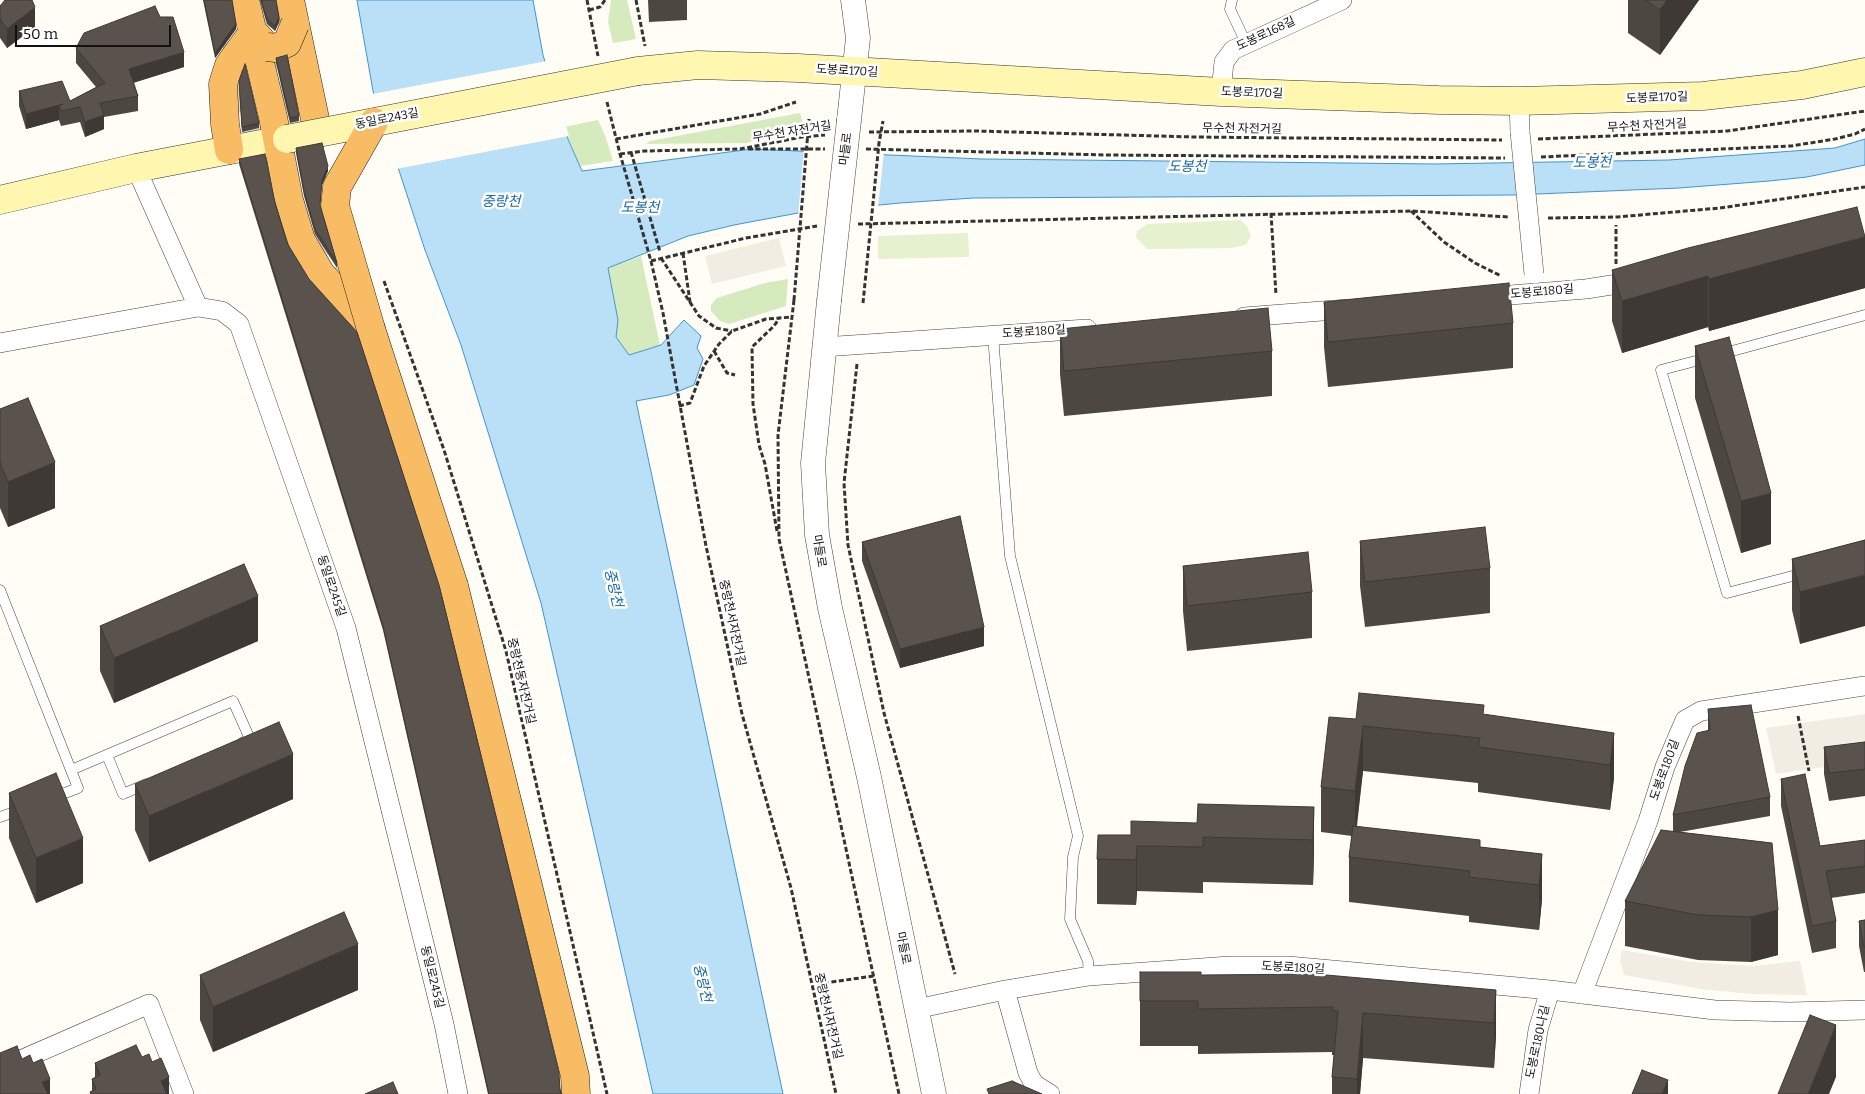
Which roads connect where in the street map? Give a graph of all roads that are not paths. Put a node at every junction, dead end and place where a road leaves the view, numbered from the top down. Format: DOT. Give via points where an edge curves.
graph roads {
  1 [pos="245,0"];
  2 [pos="853,0"];
  3 [pos="1232,0"];
  4 [pos="1342,0"];
  5 [pos="292,12"];
  6 [pos="260,39"];
  7 [pos="1246,43"];
  8 [pos="641,59"];
  9 [pos="855,71"];
  10 [pos="1865,72"];
  11 [pos="1221,92"];
  12 [pos="1519,101"];
  13 [pos="374,122"];
  14 [pos="318,133"];
  15 [pos="282,140"];
  16 [pos="229,150"];
  17 [pos="136,168"];
  18 [pos="0,200"];
  19 [pos="1655,277"];
  20 [pos="1535,284"];
  21 [pos="1466,299"];
  22 [pos="198,307"];
  23 [pos="1366,307"];
  24 [pos="1865,315"];
  25 [pos="1228,318"];
  26 [pos="366,324"];
  27 [pos="1101,328"];
  28 [pos="993,335"];
  29 [pos="0,343"];
  30 [pos="823,347"];
  31 [pos="1819,570"];
  32 [pos="0,590"];
  33 [pos="1865,686"];
  34 [pos="232,747"];
  35 [pos="106,755"];
  36 [pos="71,770"];
  37 [pos="159,779"];
  38 [pos="44,801"];
  39 [pos="26,808"];
  40 [pos="0,818"];
  41 [pos="1090,976"];
  42 [pos="1004,990"];
  43 [pos="1550,990"];
  44 [pos="1582,994"];
  45 [pos="916,1009"];
  46 [pos="1865,1010"];
  47 [pos="0,1069"];
  48 [pos="184,1094"];
  49 [pos="458,1094"];
  50 [pos="576,1094"];
  51 [pos="934,1094"];
  52 [pos="1050,1094"];
  53 [pos="1529,1094"];
  1 -- 6 [label="highway"];
  2 -- 9 [label="street, 마들로" via="858,38"];
  3 -- 7 [label="lane" via="1230,9"];
  4 -- 7 [label="street, 도봉로168길"];
  5 -- 6 [label="highway, bridge" via="287,42 276,48"];
  5 -- 14 [label="highway"];
  6 -- 15 [label="highway"];
  6 -- 16 [label="highway" via="230,65 223,84"];
  7 -- 11 [label="street, 도봉로168길" via="1226,57"];
  8 -- 9 [label="main road, 도봉로170길" via="698,65"];
  8 -- 13 [label="main road, 동일로243길, bridge"];
  9 -- 11 [label="main road, 도봉로170길"];
  9 -- 30 [label="street, 마들로, bridge" via="857,126"];
  10 -- 12 [label="main road, 도봉로170길" via="1802,85 1712,95"];
  11 -- 12 [label="main road, 도봉로170길"];
  12 -- 20 [label="street, bridge"];
  13 -- 14 [label="main road, 동일로243길, bridge"];
  13 -- 26 [label="highway, bridge" via="337,187 335,206"];
  14 -- 15 [label="main road, 동일로243길, bridge"];
  15 -- 16 [label="main road, 동일로243길"];
  15 -- 26 [label="highway" via="289,200 301,240 321,274"];
  16 -- 17 [label="main road, 동일로243길"];
  17 -- 18 [label="main road, 동일로243길"];
  17 -- 22 [label="street"];
  19 -- 20 [label="street, 도봉로180길" via="1602,287"];
  20 -- 21 [label="street, 도봉로180길"];
  22 -- 29 [label="street, 동일로245길"];
  22 -- 49 [label="street, 동일로245길" via="222,311 239,324 346,628 444,1024"];
  23 -- 25 [label="street"];
  24 -- 31 [label="lane" via="1661,370 1727,593"];
  26 -- 50 [label="highway, bridge" via="454,586 575,1076"];
  27 -- 28 [label="street, 도봉로180길"];
  28 -- 30 [label="street, 도봉로180길"];
  28 -- 41 [label="lane" via="1010,556 1078,836 1073,857 1069,913 1088,961"];
  30 -- 45 [label="street, 마들로" via="814,463 816,535"];
  32 -- 36 [label="lane"];
  33 -- 44 [label="street, 도봉로180길" via="1701,711 1685,720"];
  34 -- 35 [label="lane" via="250,739 232,701"];
  35 -- 36 [label="lane"];
  35 -- 37 [label="lane" via="123,794"];
  36 -- 38 [label="lane" via="78,788"];
  39 -- 40 [label="lane"];
  41 -- 42 [label="street, 도봉로180길"];
  41 -- 43 [label="street, 도봉로180길" via="1230,966 1288,966"];
  42 -- 45 [label="street, 도봉로180길"];
  42 -- 52 [label="street" via="1030,1077 1034,1084"];
  43 -- 44 [label="street, 도봉로180길"];
  43 -- 53 [label="street, 도봉로180나길" via="1538,1030"];
  44 -- 46 [label="street, 도봉로180길" via="1715,1010"];
  45 -- 51 [label="street, 마들로"];
  47 -- 48 [label="street" via="148,1004"];
}
